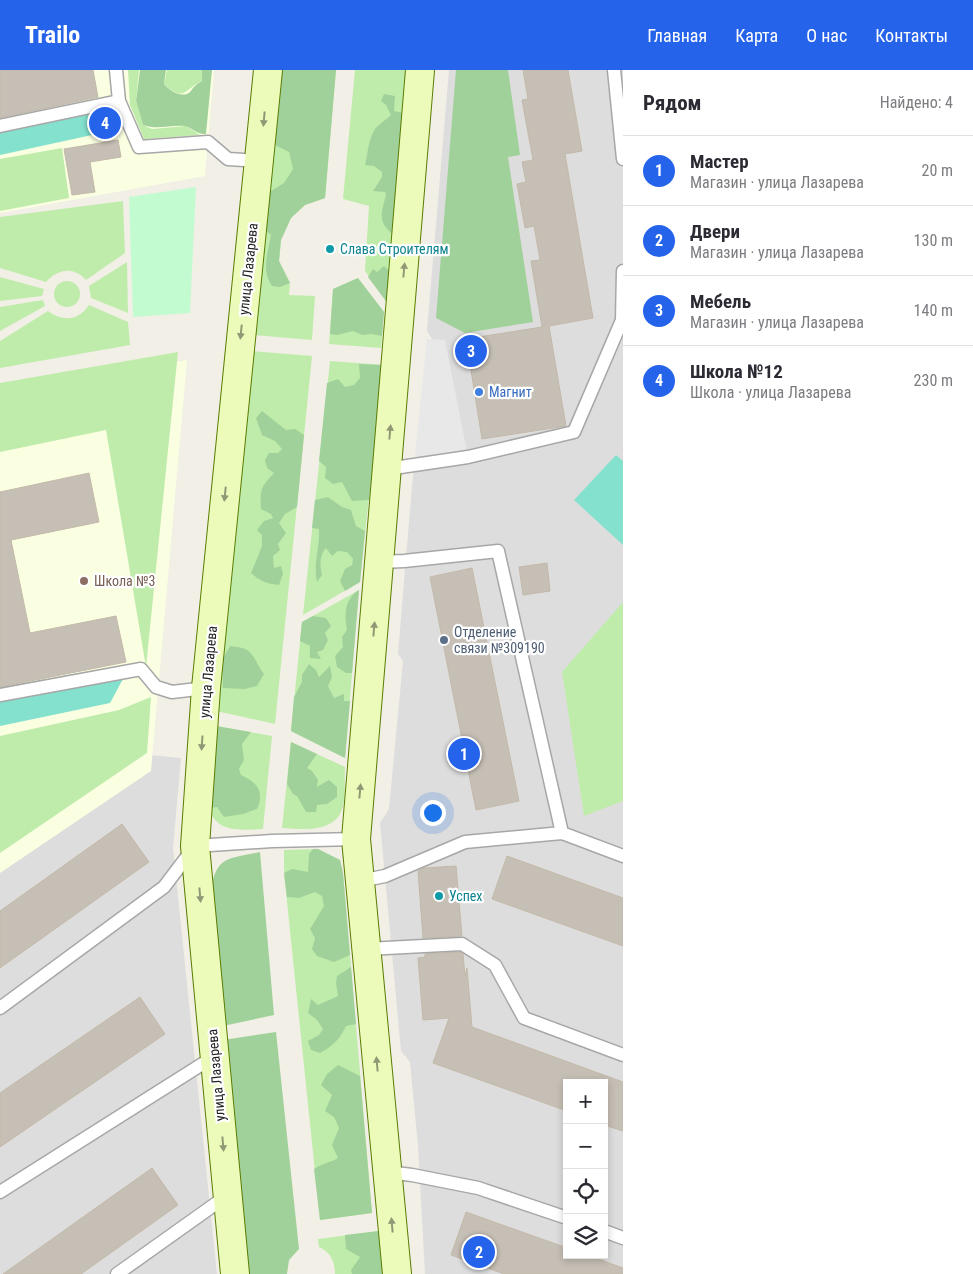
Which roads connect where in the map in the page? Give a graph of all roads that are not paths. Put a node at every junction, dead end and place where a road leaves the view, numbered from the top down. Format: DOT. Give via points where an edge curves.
graph roads {
  1 [pos="116,70"];
  2 [pos="268,70"];
  3 [pos="420,70"];
  4 [pos="614,70"];
  5 [pos="120,101"];
  6 [pos="0,126"];
  7 [pos="623,159"];
  8 [pos="260,161"];
  9 [pos="623,271"];
  10 [pos="387,469"];
  11 [pos="380,562"];
  12 [pos="206,688"];
  13 [pos="0,695"];
  14 [pos="562,833"];
  15 [pos="356,839"];
  16 [pos="195,846"];
  17 [pos="623,856"];
  18 [pos="360,881"];
  19 [pos="367,950"];
  20 [pos="0,1008"];
  21 [pos="623,1055"];
  22 [pos="215,1056"];
  23 [pos="387,1172"];
  24 [pos="0,1192"];
  25 [pos="228,1196"];
  26 [pos="563,1217"];
  27 [pos="608,1232"];
  28 [pos="623,1238"];
  29 [pos="117,1274"];
  30 [pos="235,1274"];
  31 [pos="396,1274"];
  1 -- 5 [label="lane"];
  2 -- 8 [label="main road, улица Лазарева, one-way"];
  10 -- 3 [label="main road, one-way"];
  4 -- 7 [label="lane"];
  5 -- 6 [label="lane"];
  5 -- 8 [label="lane" via="139,147 208,142 228,159"];
  8 -- 12 [label="main road, улица Лазарева, one-way"];
  9 -- 10 [label="lane" via="622,320 574,432 468,457"];
  10 -- 11 [label="main road"];
  11 -- 14 [label="lane" via="498,551"];
  15 -- 11 [label="main road, one-way"];
  12 -- 13 [label="lane" via="164,690 156,687 141,669"];
  12 -- 16 [label="main road, улица Лазарева, one-way"];
  14 -- 17 [label="lane"];
  14 -- 18 [label="lane" via="465,842 385,876"];
  15 -- 16 [label="lane"];
  15 -- 18 [label="main road"];
  16 -- 20 [label="lane" via="164,887"];
  16 -- 22 [label="main road, улица Лазарева, one-way"];
  18 -- 19 [label="main road"];
  19 -- 21 [label="lane" via="462,944 495,965 524,1018"];
  23 -- 19 [label="main road, one-way"];
  22 -- 24 [label="lane"];
  22 -- 25 [label="main road, улица Лазарева, one-way"];
  23 -- 26 [label="lane" via="478,1188"];
  31 -- 23 [label="main road, one-way"];
  25 -- 29 [label="lane"];
  25 -- 30 [label="main road, улица Лазарева"];
  27 -- 28 [label="lane"];
}
